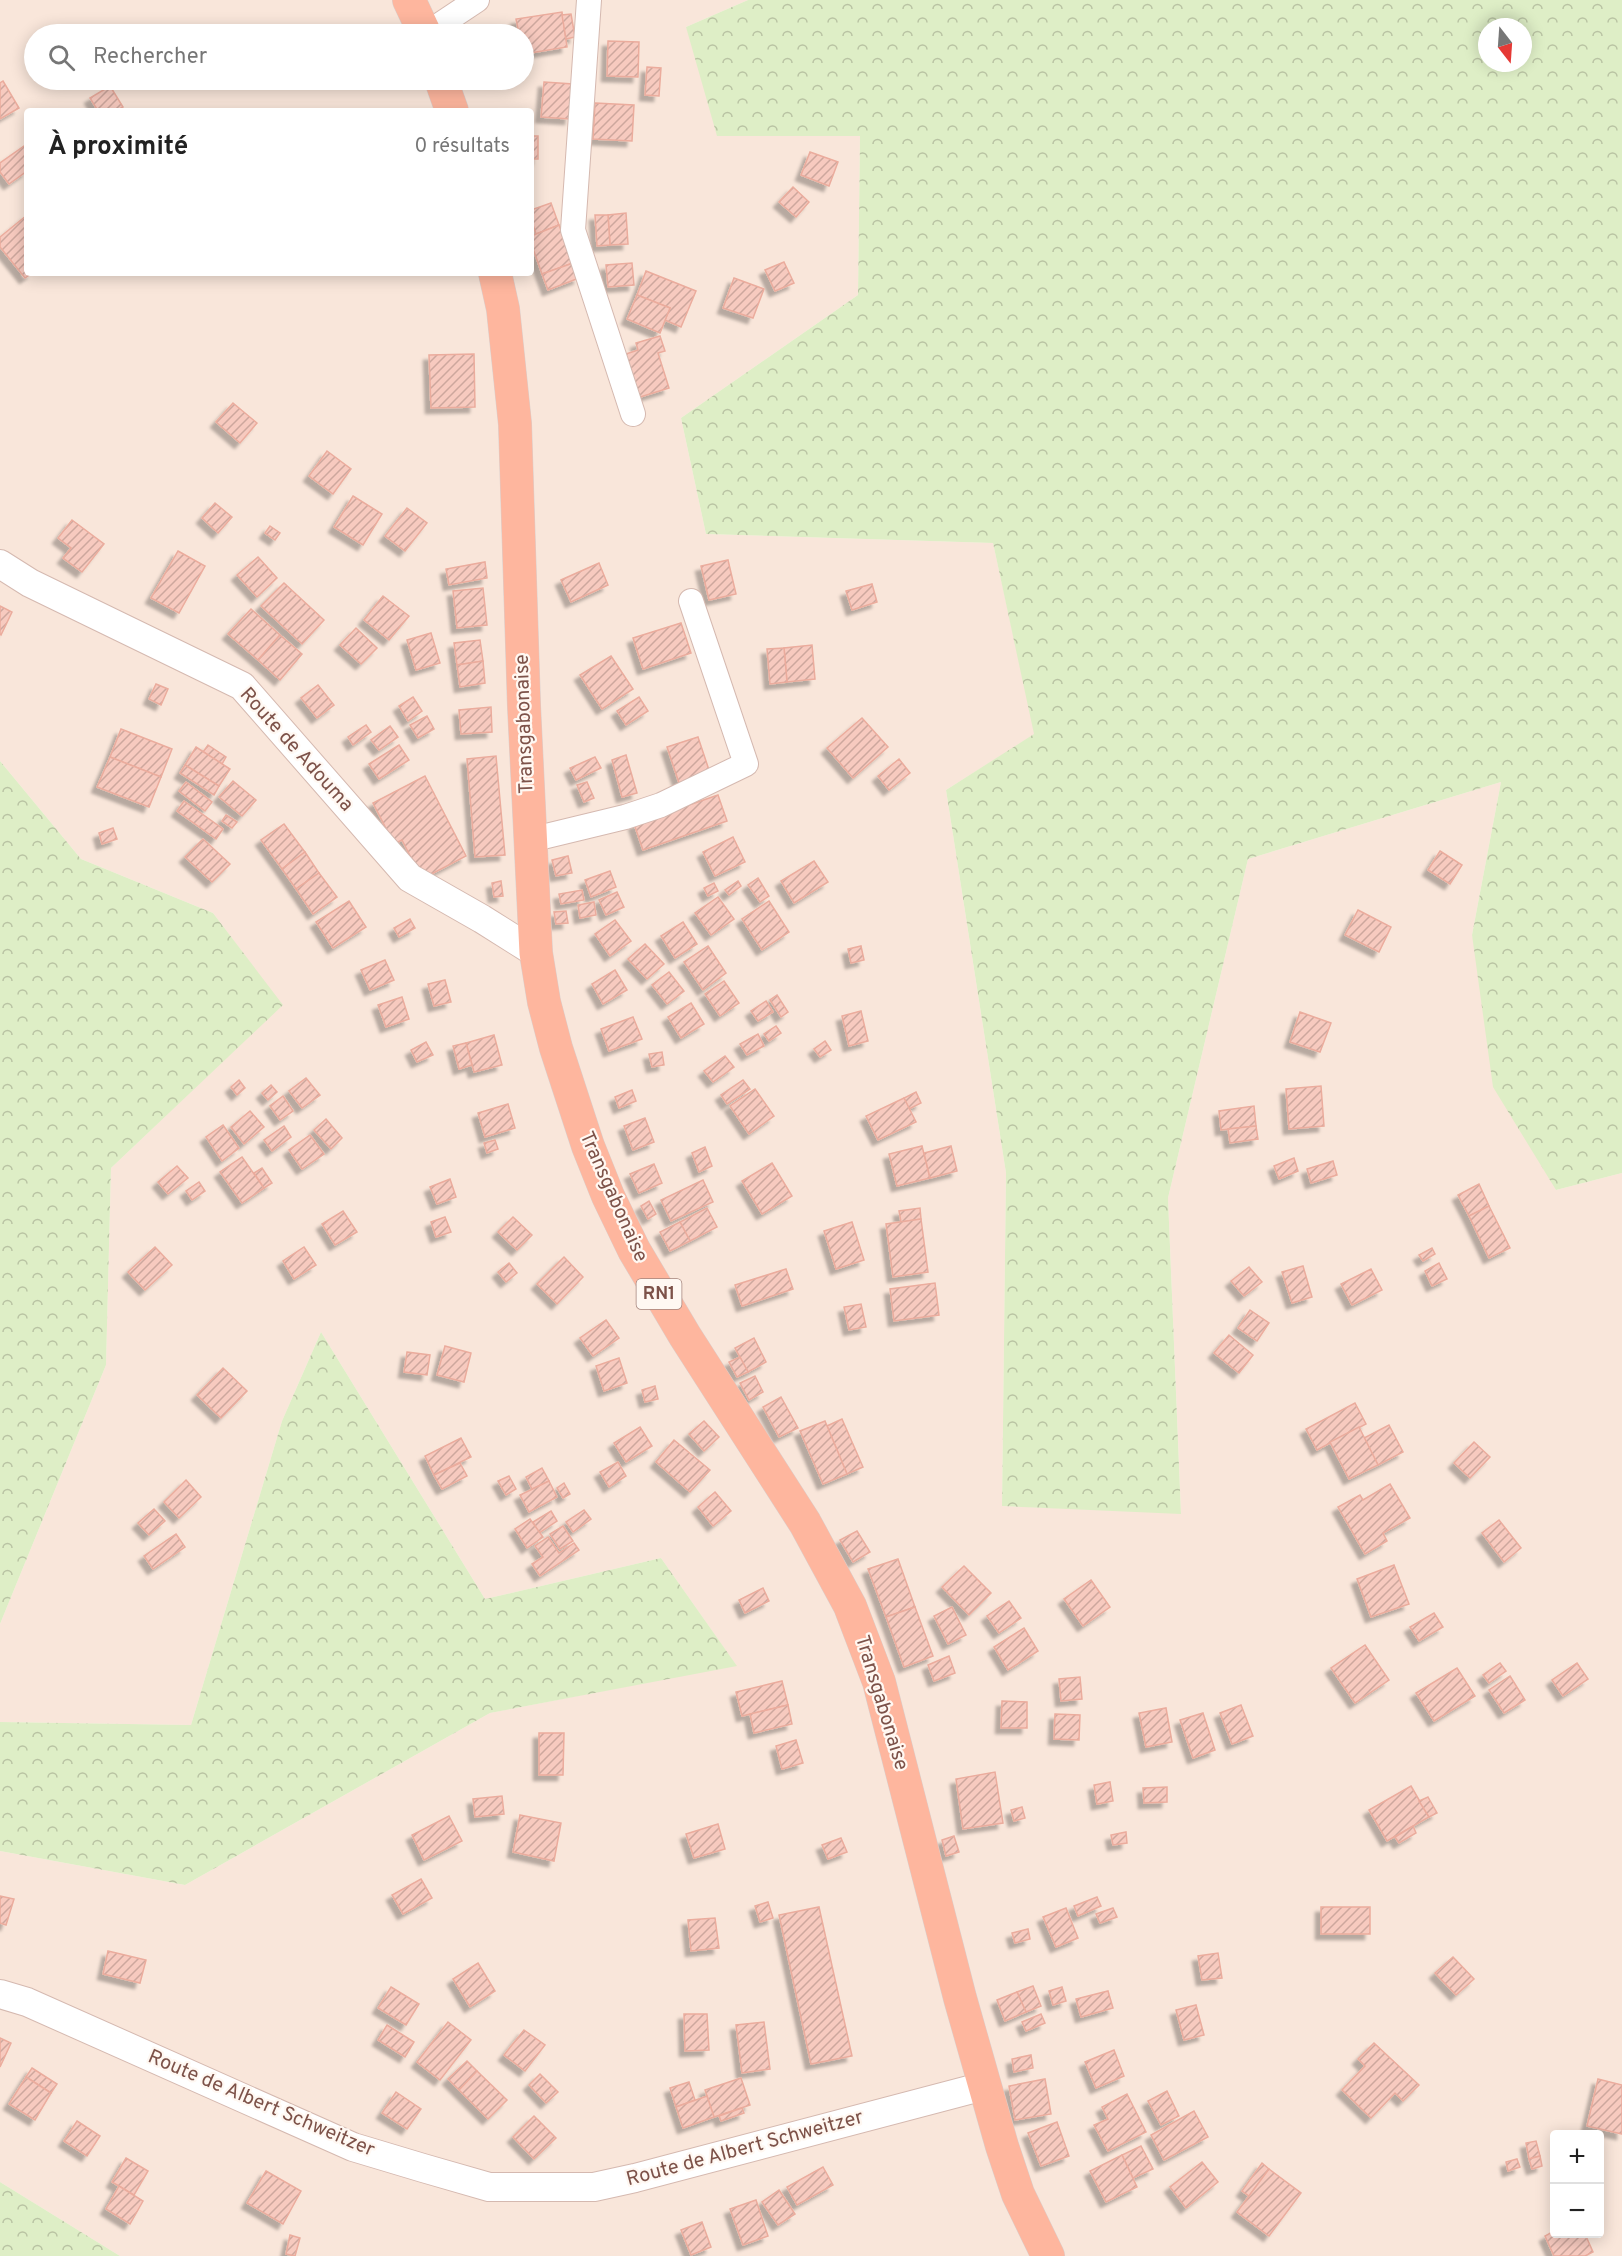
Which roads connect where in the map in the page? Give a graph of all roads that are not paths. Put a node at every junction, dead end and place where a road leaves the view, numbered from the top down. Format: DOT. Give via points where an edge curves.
graph roads {
  1 [pos="409,0"];
  2 [pos="477,0"];
  3 [pos="589,0"];
  4 [pos="421,24"];
  5 [pos="441,24"];
  6 [pos="445,90"];
  7 [pos="451,108"];
  8 [pos="496,276"];
  9 [pos="633,414"];
  10 [pos="0,564"];
  11 [pos="691,601"];
  12 [pos="530,840"];
  13 [pos="536,953"];
  14 [pos="0,1994"];
  15 [pos="984,2086"];
  16 [pos="1048,2256"];
  1 -- 4 [label="highway"];
  2 -- 5 [label="street"];
  3 -- 9 [label="street" via="573,231"];
  6 -- 7 [label="highway"];
  8 -- 12 [label="highway, Transgabonaise / RN1" via="515,424"];
  10 -- 13 [label="street, Route de Adouma" via="30,583 242,687 410,878"];
  11 -- 12 [label="street" via="746,764 661,805"];
  12 -- 13 [label="highway, Transgabonaise / RN1"];
  13 -- 15 [label="highway, Transgabonaise / RN1" via="556,1048 608,1196 659,1294 810,1532 866,1645"];
  14 -- 15 [label="street, Route de Albert Schweitzer" via="27,2002 353,2147 489,2187 594,2187"];
  15 -- 16 [label="highway, Transgabonaise / RN1" via="1018,2194"];
}
